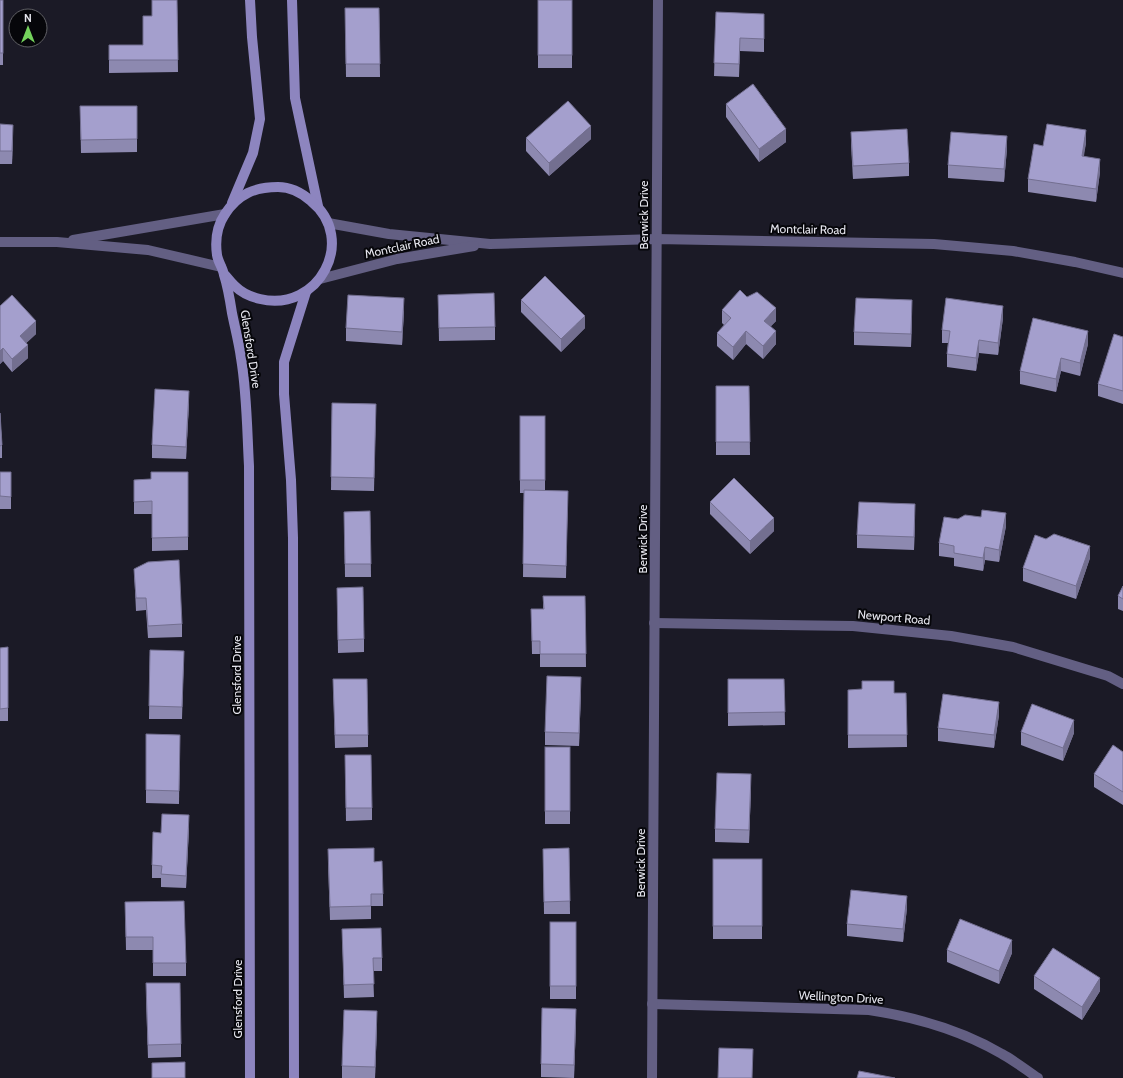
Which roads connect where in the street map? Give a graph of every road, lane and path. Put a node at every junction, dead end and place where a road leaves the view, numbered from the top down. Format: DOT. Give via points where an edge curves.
graph roads {
  1 [pos="250,0"];
  2 [pos="292,0"];
  3 [pos="658,0"];
  4 [pos="232,204"];
  5 [pos="318,206"];
  6 [pos="225,214"];
  7 [pos="328,223"];
  8 [pos="656,239"];
  9 [pos="0,242"];
  10 [pos="57,242"];
  11 [pos="490,244"];
  12 [pos="223,270"];
  13 [pos="1123,273"];
  14 [pos="320,279"];
  15 [pos="306,292"];
  16 [pos="654,623"];
  17 [pos="1123,684"];
  18 [pos="652,1004"];
  19 [pos="250,1078"];
  20 [pos="294,1078"];
  21 [pos="652,1078"];
  22 [pos="1038,1078"];
  1 -- 4 [label="main road" via="260,119 253,153"];
  2 -- 5 [label="main road" via="295,98"];
  3 -- 8 [label="street, Berwick Drive"];
  4 -- 5 [label="main road" via="247,193 265,187 285,187 303,194"];
  4 -- 6 [label="main road"];
  5 -- 7 [label="main road"];
  6 -- 10 [label="street"];
  6 -- 12 [label="main road" via="216,238 217,256"];
  7 -- 11 [label="street, Montclair Road" via="389,234"];
  7 -- 14 [label="main road" via="332,243 329,262"];
  8 -- 11 [label="street, Montclair Road"];
  8 -- 13 [label="street, Montclair Road" via="934,244 1013,251"];
  8 -- 16 [label="street, Berwick Drive"];
  9 -- 10 [label="street"];
  10 -- 12 [label="street" via="148,250"];
  11 -- 14 [label="street, Montclair Road" via="397,259"];
  12 -- 15 [label="main road" via="236,288 252,297 270,302 289,300"];
  12 -- 19 [label="main road, Glensford Drive" via="241,357 249,466"];
  14 -- 15 [label="main road"];
  15 -- 20 [label="main road" via="284,362 293,538"];
  16 -- 17 [label="street, Newport Road" via="853,626 951,636 1013,647 1108,676"];
  16 -- 18 [label="street, Berwick Drive"];
  18 -- 21 [label="street, Berwick Drive"];
  18 -- 22 [label="street, Wellington Drive" via="869,1010 900,1015 931,1023 975,1040 1003,1054"];
}
